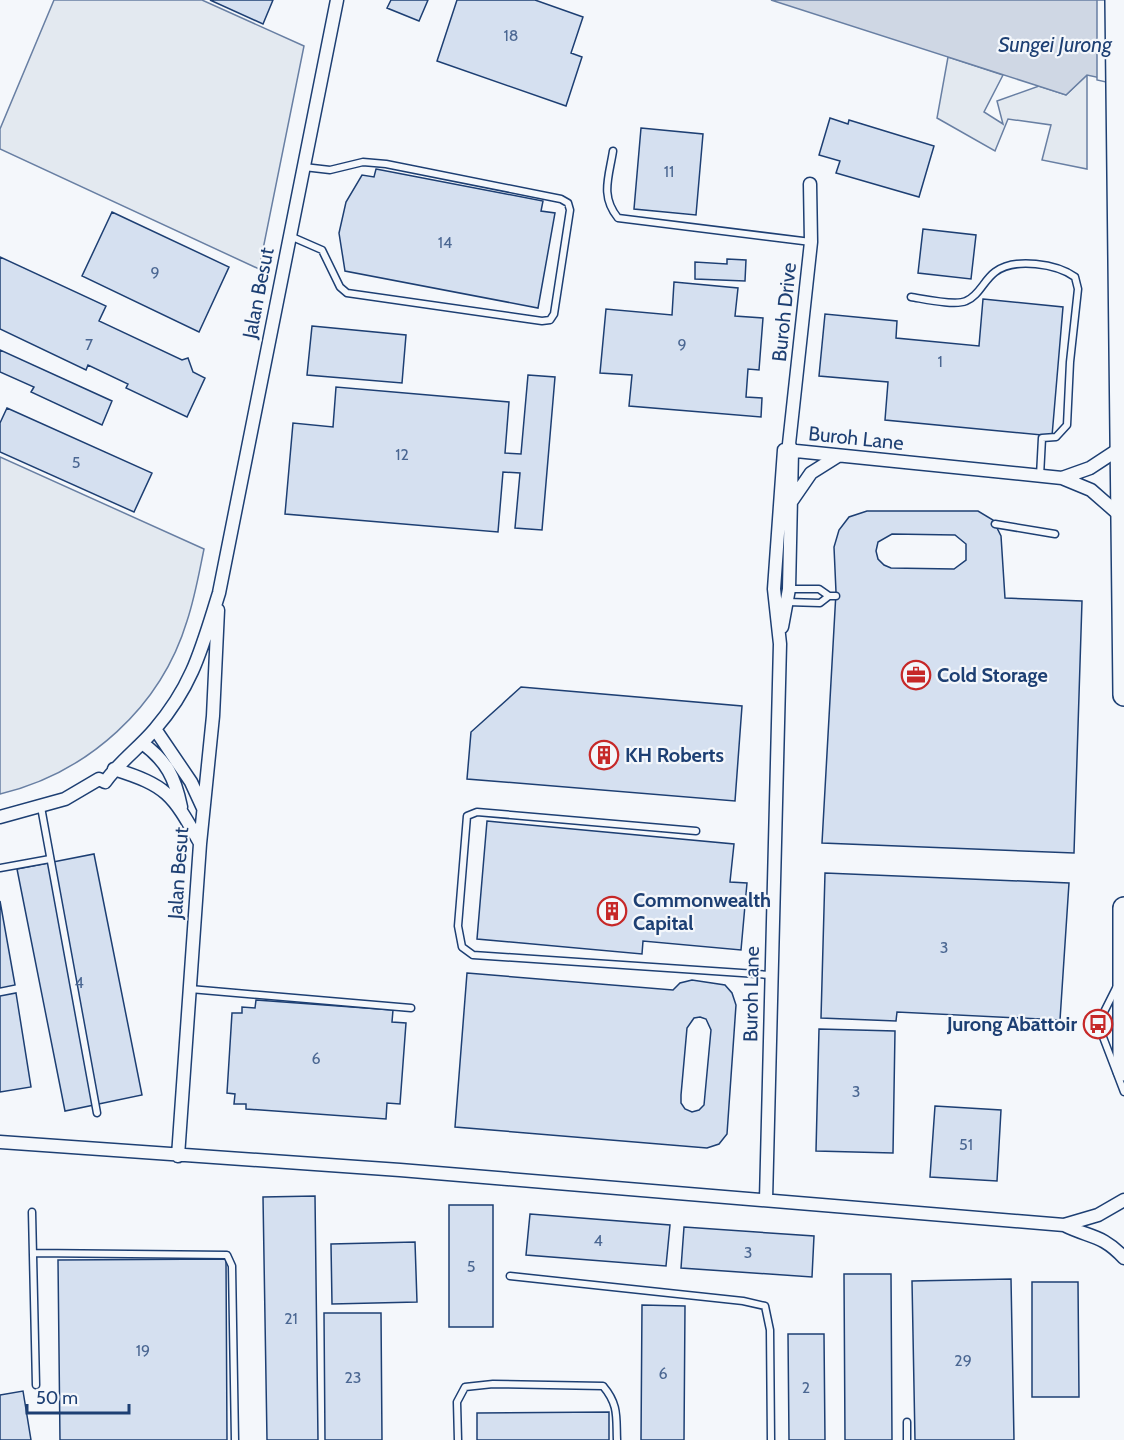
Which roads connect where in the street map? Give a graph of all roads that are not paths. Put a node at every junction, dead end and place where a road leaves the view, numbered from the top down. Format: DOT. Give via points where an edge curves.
graph roads {
  1 [pos="337,0"];
  2 [pos="1116,0"];
  3 [pos="614,151"];
  4 [pos="303,167"];
  5 [pos="810,184"];
  6 [pos="290,235"];
  7 [pos="811,242"];
  8 [pos="911,297"];
  9 [pos="1122,447"];
  10 [pos="789,448"];
  11 [pos="838,456"];
  12 [pos="1040,476"];
  13 [pos="1062,478"];
  14 [pos="790,503"];
  15 [pos="1123,518"];
  16 [pos="995,524"];
  17 [pos="1054,534"];
  18 [pos="219,593"];
  19 [pos="788,596"];
  20 [pos="780,644"];
  21 [pos="1124,695"];
  22 [pos="155,729"];
  23 [pos="142,743"];
  24 [pos="114,769"];
  25 [pos="41,807"];
  26 [pos="203,808"];
  27 [pos="182,811"];
  28 [pos="0,817"];
  29 [pos="696,831"];
  30 [pos="200,844"];
  31 [pos="50,860"];
  32 [pos="0,868"];
  33 [pos="1124,908"];
  34 [pos="1124,973"];
  35 [pos="771,975"];
  36 [pos="189,988"];
  37 [pos="411,1008"];
  38 [pos="1124,1070"];
  39 [pos="1124,1092"];
  40 [pos="97,1113"];
  41 [pos="0,1142"];
  42 [pos="178,1156"];
  43 [pos="766,1200"];
  44 [pos="1124,1200"];
  45 [pos="32,1212"];
  46 [pos="1064,1225"];
  47 [pos="33,1253"];
  48 [pos="1124,1258"];
  49 [pos="510,1276"];
  50 [pos="36,1386"];
  51 [pos="908,1422"];
  52 [pos="235,1440"];
  53 [pos="458,1440"];
  54 [pos="617,1440"];
  55 [pos="771,1440"];
  56 [pos="907,1440"];
  1 -- 4 [label="street, Jalan Besut"];
  2 -- 9 [label="highway"];
  3 -- 7 [label="lane" via="606,195 609,208 618,218"];
  4 -- 6 [label="street, Jalan Besut"];
  4 -- 6 [label="lane" via="330,170 363,162 386,164 568,203 554,314 550,320 542,321 347,293 340,287 322,250"];
  5 -- 7 [label="street, Buroh Drive"];
  6 -- 18 [label="street, Jalan Besut"];
  7 -- 10 [label="street, Buroh Drive"];
  8 -- 12 [label="lane" via="963,303 974,297 997,270 1016,265 1044,265 1066,270 1075,277 1078,289 1067,425 1056,437 1042,438"];
  9 -- 13 [label="street, Buroh Lane" via="1090,468"];
  9 -- 15 [label="highway"];
  10 -- 11 [label="street, Buroh Lane"];
  10 -- 14 [label="street, Buroh Drive"];
  10 -- 20 [label="street, Buroh Lane" via="774,589"];
  11 -- 12 [label="street, Buroh Lane"];
  11 -- 14 [label="street" via="812,473"];
  12 -- 13 [label="street, Buroh Lane"];
  13 -- 15 [label="street, Buroh Lane" via="1091,490"];
  14 -- 19 [label="street"];
  15 -- 21 [label="highway"];
  16 -- 17 [label="lane"];
  18 -- 22 [label="street, Jalan Besut" via="196,669"];
  18 -- 26 [label="street, Jalan Besut" via="213,716"];
  19 -- 19 [label="lane" via="819,589 832,596 820,603"];
  19 -- 20 [label="street"];
  20 -- 35 [label="street, Buroh Lane"];
  22 -- 23 [label="street, Jalan Besut"];
  22 -- 26 [label="street" via="191,782"];
  23 -- 24 [label="street, Jalan Besut"];
  23 -- 27 [label="street" via="167,765 176,781"];
  24 -- 25 [label="street, Jalan Besut" via="105,782 99,779 65,799"];
  24 -- 27 [label="street" via="150,780"];
  25 -- 28 [label="street, Jalan Besut"];
  25 -- 31 [label="lane"];
  26 -- 30 [label="street, Jalan Besut"];
  27 -- 30 [label="street"];
  29 -- 35 [label="lane" via="477,812 467,816 458,926 462,947 473,955"];
  30 -- 36 [label="street, Jalan Besut"];
  31 -- 32 [label="lane"];
  31 -- 40 [label="lane"];
  33 -- 34 [label="highway"];
  34 -- 38 [label="highway"];
  34 -- 39 [label="lane" via="1098,1024"];
  35 -- 43 [label="street, Buroh Lane"];
  36 -- 37 [label="lane"];
  36 -- 42 [label="street, Jalan Besut"];
  41 -- 42 [label="street"];
  42 -- 43 [label="street"];
  43 -- 46 [label="street"];
  44 -- 46 [label="street" via="1098,1215"];
  45 -- 47 [label="lane"];
  46 -- 48 [label="street" via="1099,1236"];
  47 -- 50 [label="lane"];
  47 -- 52 [label="lane" via="227,1255 232,1266"];
  49 -- 55 [label="lane" via="743,1300 765,1306 770,1330"];
  51 -- 56 [label="lane"];
  53 -- 54 [label="lane" via="457,1402 465,1387 493,1384 603,1386 616,1407"];
}
